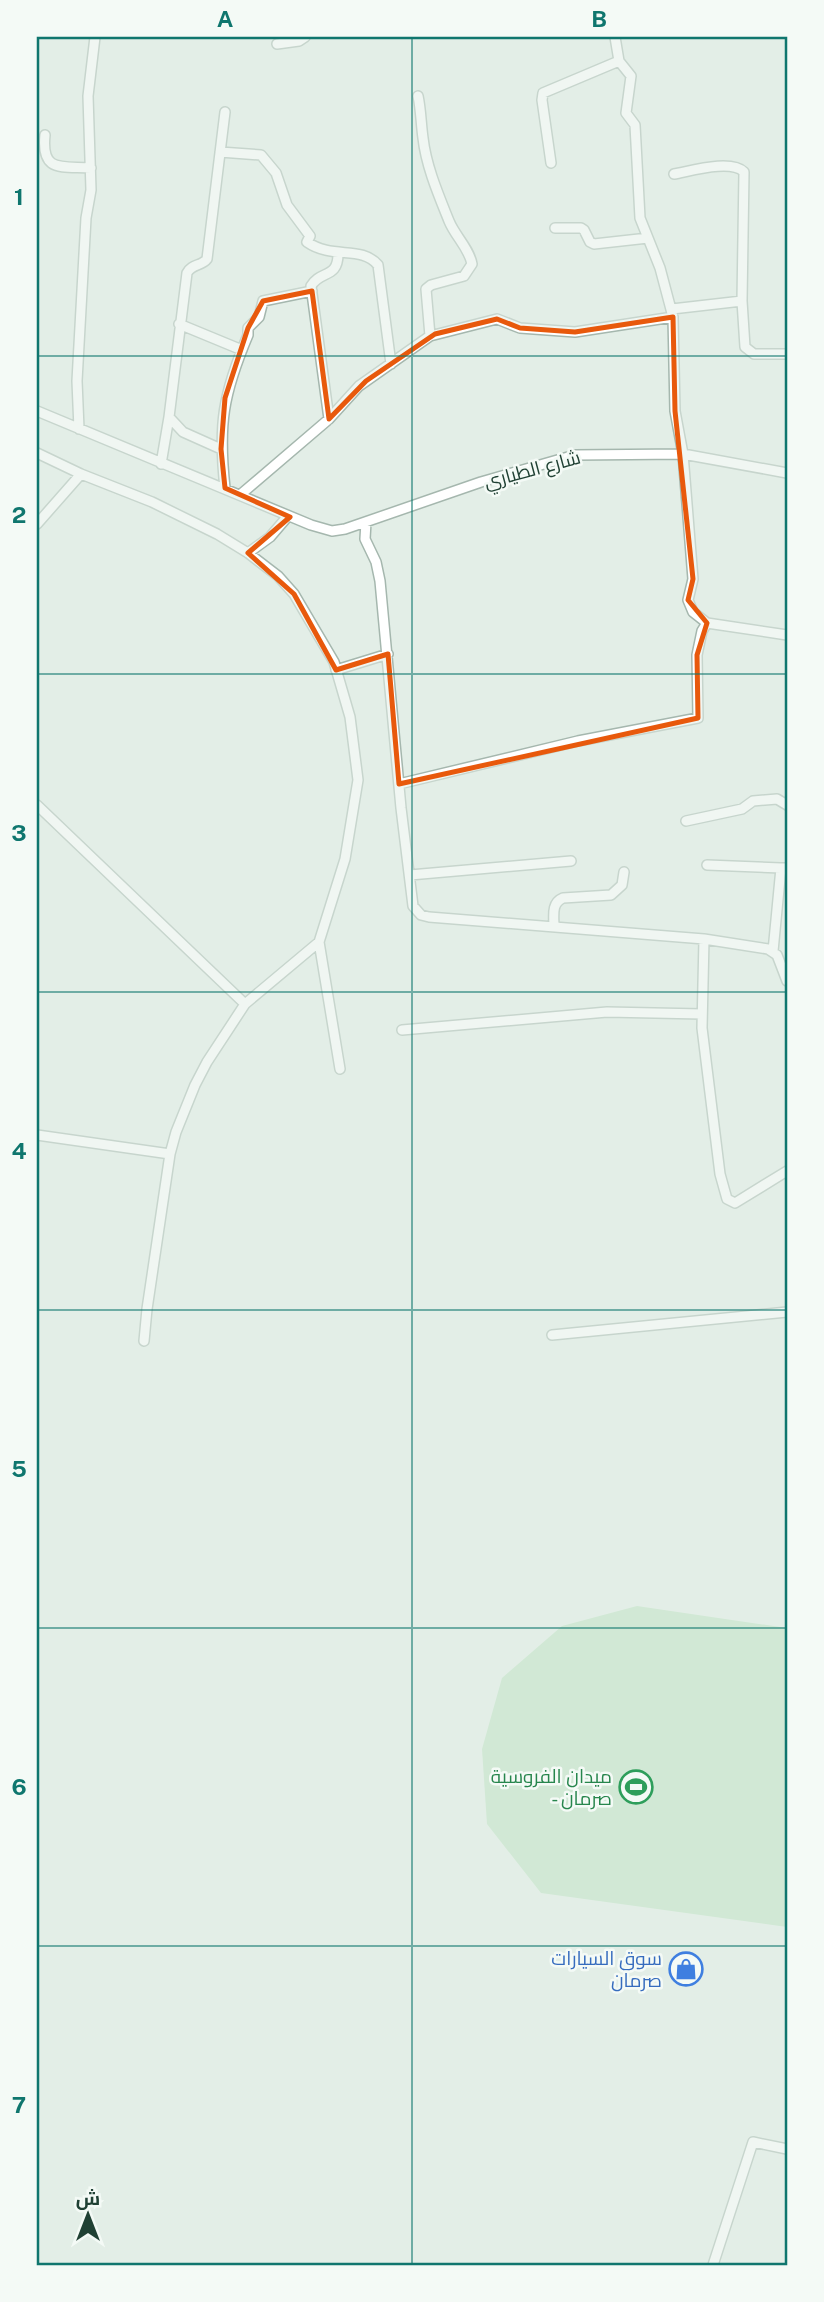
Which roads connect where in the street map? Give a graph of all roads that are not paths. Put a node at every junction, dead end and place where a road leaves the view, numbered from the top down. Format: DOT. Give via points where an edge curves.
graph roads {
  1 [pos="95,37"];
  2 [pos="305,37"];
  3 [pos="615,37"];
  4 [pos="277,44"];
  5 [pos="619,61"];
  6 [pos="418,96"];
  7 [pos="225,112"];
  8 [pos="45,135"];
  9 [pos="220,152"];
  10 [pos="551,163"];
  11 [pos="91,168"];
  12 [pos="674,174"];
  13 [pos="555,228"];
  14 [pos="648,238"];
  15 [pos="338,254"];
  16 [pos="312,291"];
  17 [pos="742,301"];
  18 [pos="672,313"];
  19 [pos="179,324"];
  20 [pos="430,336"];
  21 [pos="242,350"];
  22 [pos="787,354"];
  23 [pos="391,364"];
  24 [pos="37,411"];
  25 [pos="169,417"];
  26 [pos="329,419"];
  27 [pos="79,429"];
  28 [pos="221,449"];
  29 [pos="37,453"];
  30 [pos="683,454"];
  31 [pos="161,464"];
  32 [pos="787,473"];
  33 [pos="81,474"];
  34 [pos="225,488"];
  35 [pos="240,495"];
  36 [pos="288,516"];
  37 [pos="366,522"];
  38 [pos="37,524"];
  39 [pos="248,553"];
  40 [pos="707,623"];
  41 [pos="787,635"];
  42 [pos="388,654"];
  43 [pos="336,670"];
  44 [pos="399,784"];
  45 [pos="37,805"];
  46 [pos="787,805"];
  47 [pos="687,821"];
  48 [pos="571,861"];
  49 [pos="707,865"];
  50 [pos="784,868"];
  51 [pos="624,873"];
  52 [pos="410,875"];
  53 [pos="554,927"];
  54 [pos="705,939"];
  55 [pos="319,942"];
  56 [pos="773,951"];
  57 [pos="784,958"];
  58 [pos="787,981"];
  59 [pos="245,1004"];
  60 [pos="702,1014"];
  61 [pos="402,1030"];
  62 [pos="340,1069"];
  63 [pos="37,1135"];
  64 [pos="170,1154"];
  65 [pos="787,1171"];
  66 [pos="787,1312"];
  67 [pos="552,1335"];
  68 [pos="144,1341"];
  69 [pos="787,2149"];
  70 [pos="713,2265"];
  1 -- 11 [label="street" via="88,96"];
  2 -- 4 [label="street"];
  3 -- 5 [label="street"];
  5 -- 10 [label="street" via="543,93"];
  5 -- 14 [label="street" via="631,76 626,113 635,125 640,218"];
  6 -- 20 [label="street" via="432,170 450,222 472,264 464,276 426,289"];
  7 -- 9 [label="street"];
  8 -- 11 [label="street" via="47,161"];
  9 -- 15 [label="street" via="261,155 276,173 287,205 310,236 307,242"];
  9 -- 19 [label="street" via="207,258 188,270"];
  11 -- 27 [label="street" via="77,381"];
  12 -- 17 [label="street" via="733,166 744,172"];
  13 -- 14 [label="street" via="581,228 594,244"];
  14 -- 18 [label="street"];
  15 -- 16 [label="street" via="336,267 314,281"];
  15 -- 23 [label="street" via="360,253 378,265"];
  16 -- 21 [label="street" via="263,301"];
  16 -- 26 [label="street"];
  17 -- 18 [label="street"];
  17 -- 22 [label="street" via="748,350"];
  18 -- 20 [label="street" via="566,332 515,327 497,319"];
  18 -- 30 [label="street" via="675,411"];
  19 -- 21 [label="street"];
  19 -- 25 [label="street"];
  20 -- 23 [label="street"];
  21 -- 28 [label="street" via="225,398"];
  23 -- 26 [label="street" via="359,386"];
  24 -- 27 [label="street, شارع الطياري"];
  25 -- 28 [label="street" via="183,432"];
  25 -- 31 [label="street"];
  26 -- 35 [label="street"];
  27 -- 31 [label="street, شارع الطياري"];
  28 -- 34 [label="street"];
  29 -- 33 [label="street"];
  30 -- 32 [label="street, شارع الطياري"];
  30 -- 37 [label="street, شارع الطياري" via="575,455"];
  30 -- 40 [label="street" via="693,579 688,600 693,612"];
  31 -- 34 [label="street, شارع الطياري"];
  33 -- 38 [label="street"];
  33 -- 39 [label="street" via="152,502"];
  34 -- 35 [label="street, شارع الطياري"];
  35 -- 36 [label="street, شارع الطياري"];
  36 -- 37 [label="street, شارع الطياري" via="332,531"];
  36 -- 39 [label="street"];
  37 -- 42 [label="street" via="365,539 378,571"];
  39 -- 43 [label="street" via="294,594"];
  40 -- 41 [label="street"];
  40 -- 44 [label="street" via="697,655 698,718"];
  42 -- 43 [label="street"];
  42 -- 44 [label="street"];
  43 -- 55 [label="street" via="350,717 358,780 345,859"];
  44 -- 52 [label="street"];
  45 -- 59 [label="street"];
  46 -- 47 [label="street" via="777,799 753,801 742,809"];
  48 -- 52 [label="street"];
  49 -- 50 [label="street"];
  50 -- 56 [label="street"];
  51 -- 53 [label="street" via="622,885 611,895 557,901"];
  52 -- 53 [label="street" via="413,906 425,916"];
  53 -- 54 [label="street"];
  54 -- 56 [label="street"];
  54 -- 60 [label="street"];
  55 -- 59 [label="street"];
  55 -- 62 [label="street"];
  56 -- 57 [label="street"];
  57 -- 58 [label="street"];
  59 -- 64 [label="street" via="195,1085"];
  60 -- 61 [label="street" via="598,1013"];
  60 -- 65 [label="street" via="720,1174 727,1199 735,1203"];
  63 -- 64 [label="street"];
  64 -- 68 [label="street"];
  66 -- 67 [label="street"];
  69 -- 70 [label="street" via="753,2142"];
}
